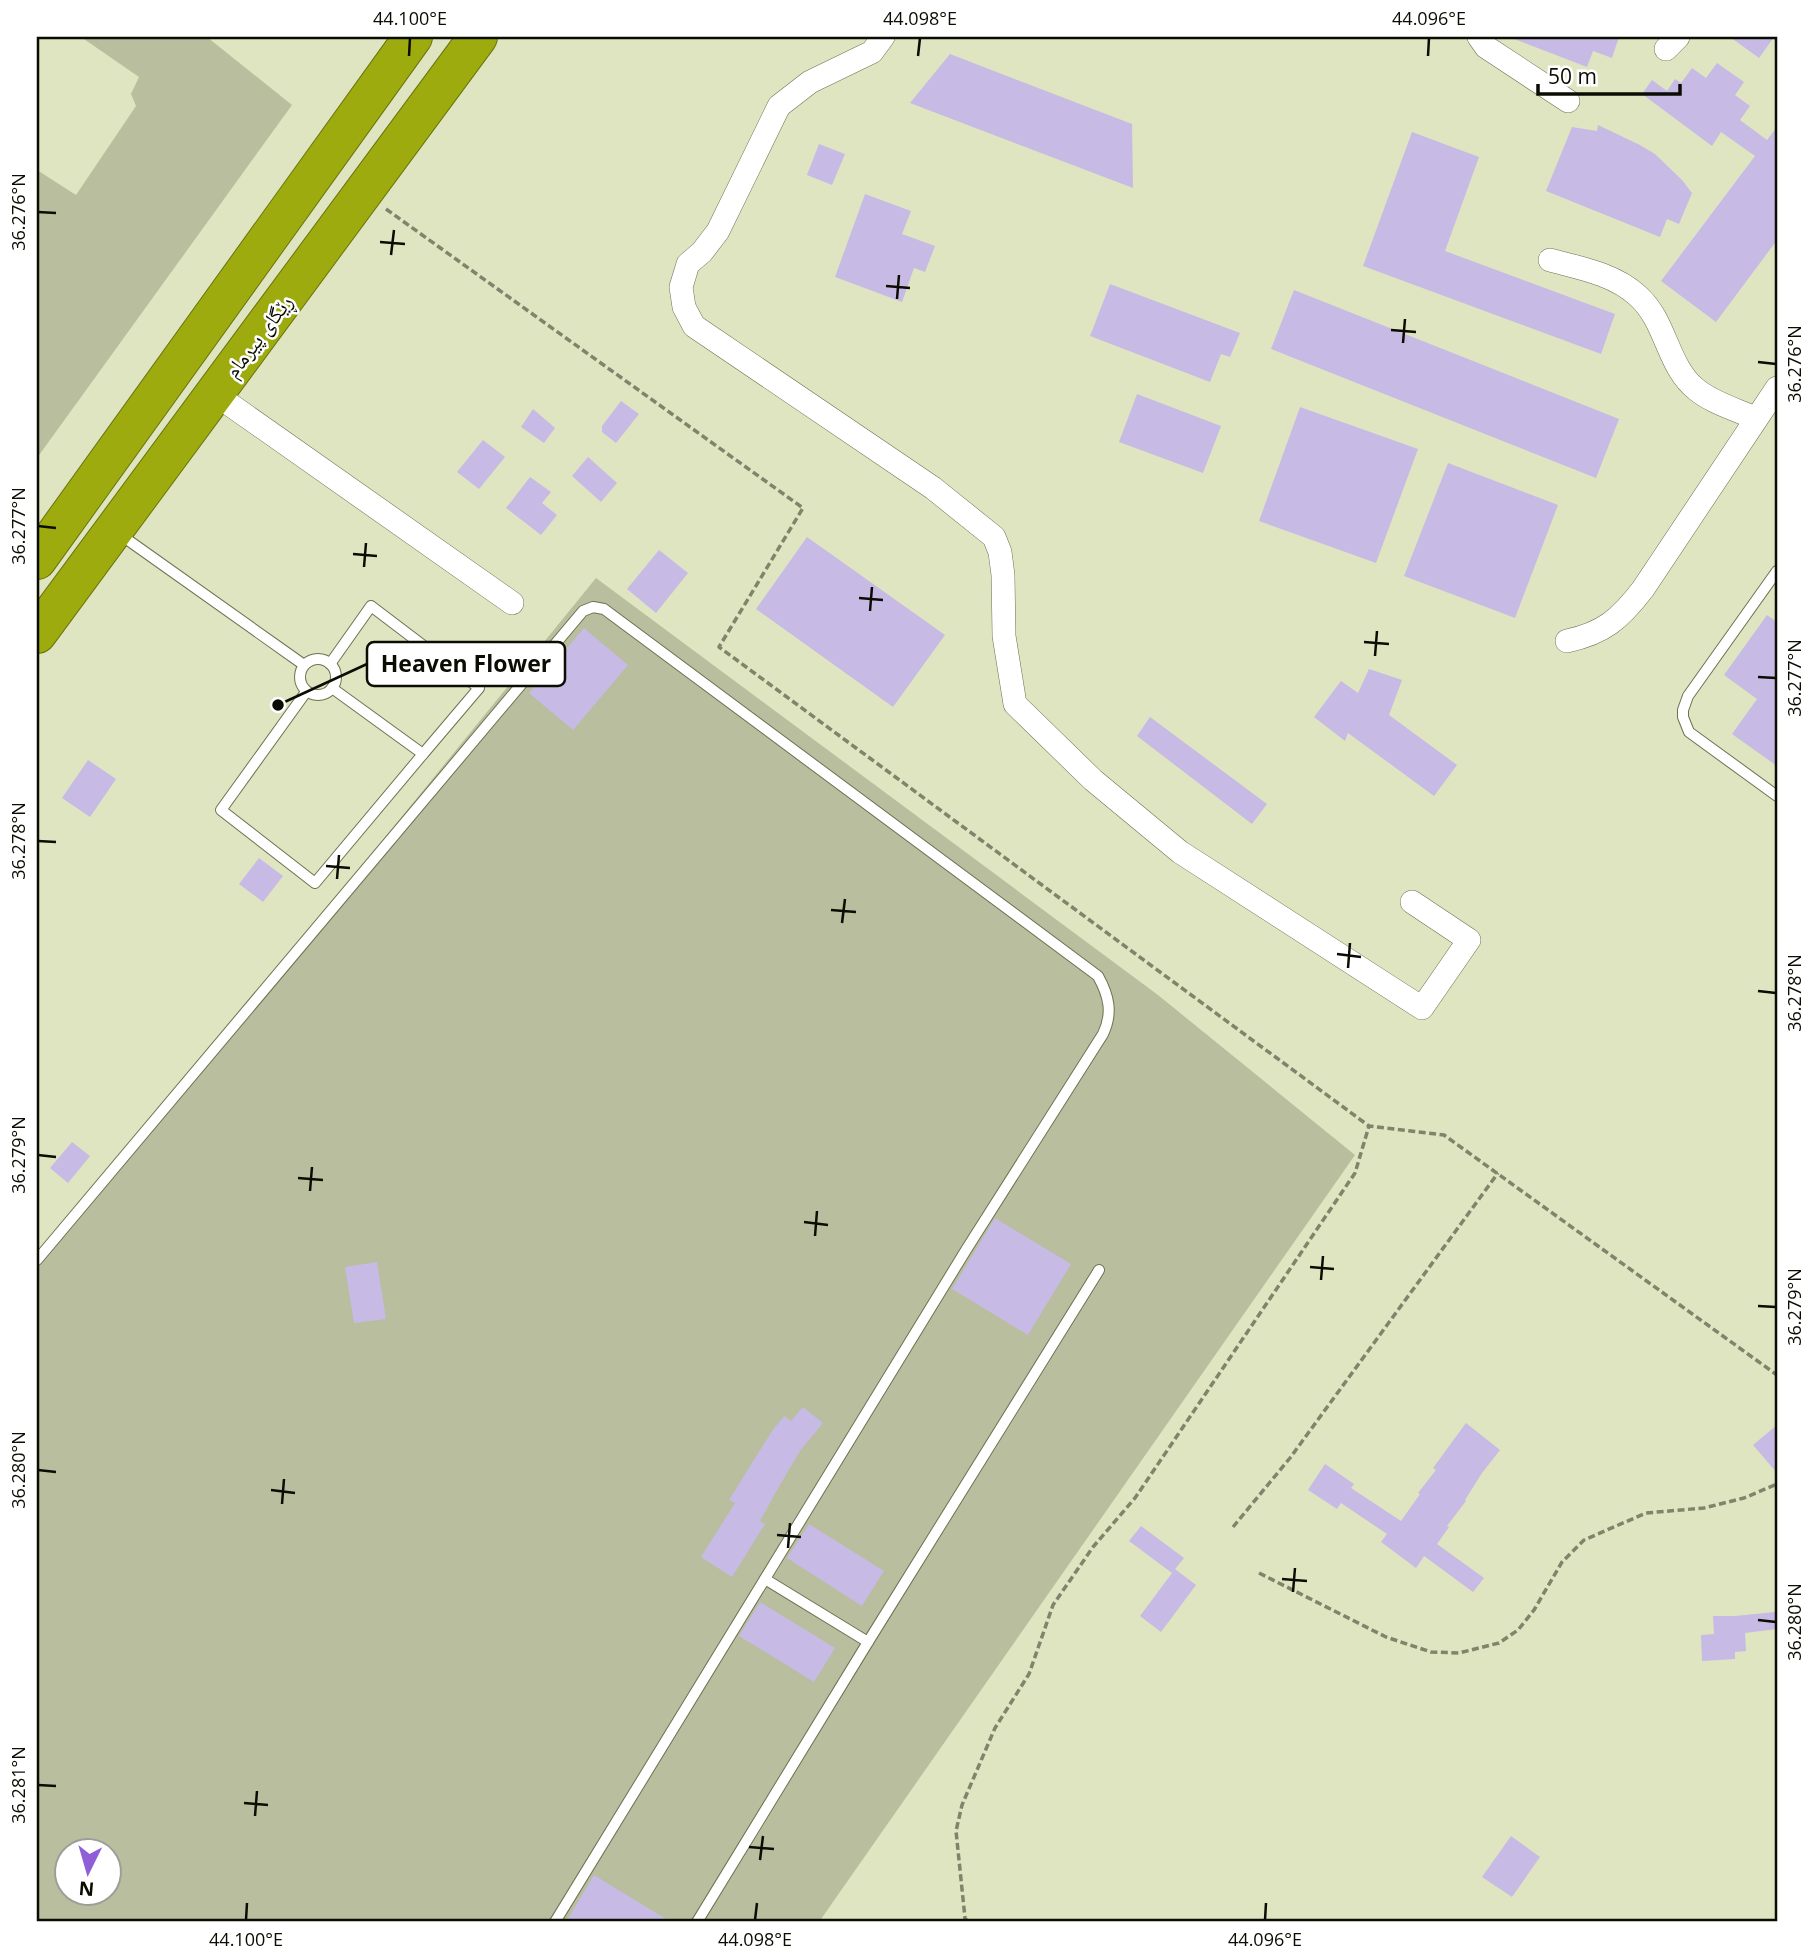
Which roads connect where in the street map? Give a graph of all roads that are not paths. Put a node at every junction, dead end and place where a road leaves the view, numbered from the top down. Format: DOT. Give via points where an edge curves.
graph roads {
  1 [pos="413,37"];
  2 [pos="478,37"];
  3 [pos="883,37"];
  4 [pos="1479,37"];
  5 [pos="1568,101"];
  6 [pos="1549,260"];
  7 [pos="1777,388"];
  8 [pos="215,394"];
  9 [pos="1755,418"];
  10 [pos="114,530"];
  11 [pos="37,560"];
  12 [pos="1777,571"];
  13 [pos="512,603"];
  14 [pos="37,634"];
  15 [pos="1567,641"];
  16 [pos="330,664"];
  17 [pos="304,665"];
  18 [pos="332,688"];
  19 [pos="306,692"];
  20 [pos="423,754"];
  21 [pos="1777,796"];
  22 [pos="1412,902"];
  23 [pos="37,1260"];
  24 [pos="1099,1270"];
  25 [pos="765,1580"];
  26 [pos="868,1642"];
  27 [pos="555,1922"];
  28 [pos="697,1922"];
  1 -- 11 [label="highway"];
  2 -- 8 [label="highway, ڕێگای پیرمام"];
  3 -- 22 [label="street" via="872,51 810,82 779,106 718,231 688,264 681,287 694,326 933,488 994,537 1003,575 1004,636 1015,704 1093,780 1180,852 1422,1008 1469,940"];
  4 -- 5 [label="street" via="1486,47"];
  6 -- 9 [label="street" via="1609,277 1636,294 1655,316 1689,383 1705,396"];
  7 -- 9 [label="street"];
  8 -- 10 [label="highway, ڕێگای پیرمام"];
  8 -- 13 [label="street"];
  9 -- 15 [label="street" via="1623,615 1589,636"];
  10 -- 14 [label="highway, ڕێگای پیرمام"];
  10 -- 17 [label="lane"];
  12 -- 21 [label="lane" via="1688,696 1683,710 1685,725 1696,739"];
  16 -- 17 [label="lane" via="320,659"];
  16 -- 18 [label="lane" via="336,678"];
  16 -- 20 [label="lane" via="371,606 479,688"];
  17 -- 19 [label="lane" via="299,679"];
  18 -- 19 [label="lane" via="317,696"];
  18 -- 20 [label="lane"];
  19 -- 20 [label="lane" via="221,810 315,883"];
  23 -- 25 [label="lane" via="583,611 604,609 1084,964 1098,976 1109,1002 1103,1034"];
  24 -- 26 [label="lane"];
  25 -- 26 [label="lane"];
  25 -- 27 [label="lane"];
  26 -- 28 [label="lane"];
}
